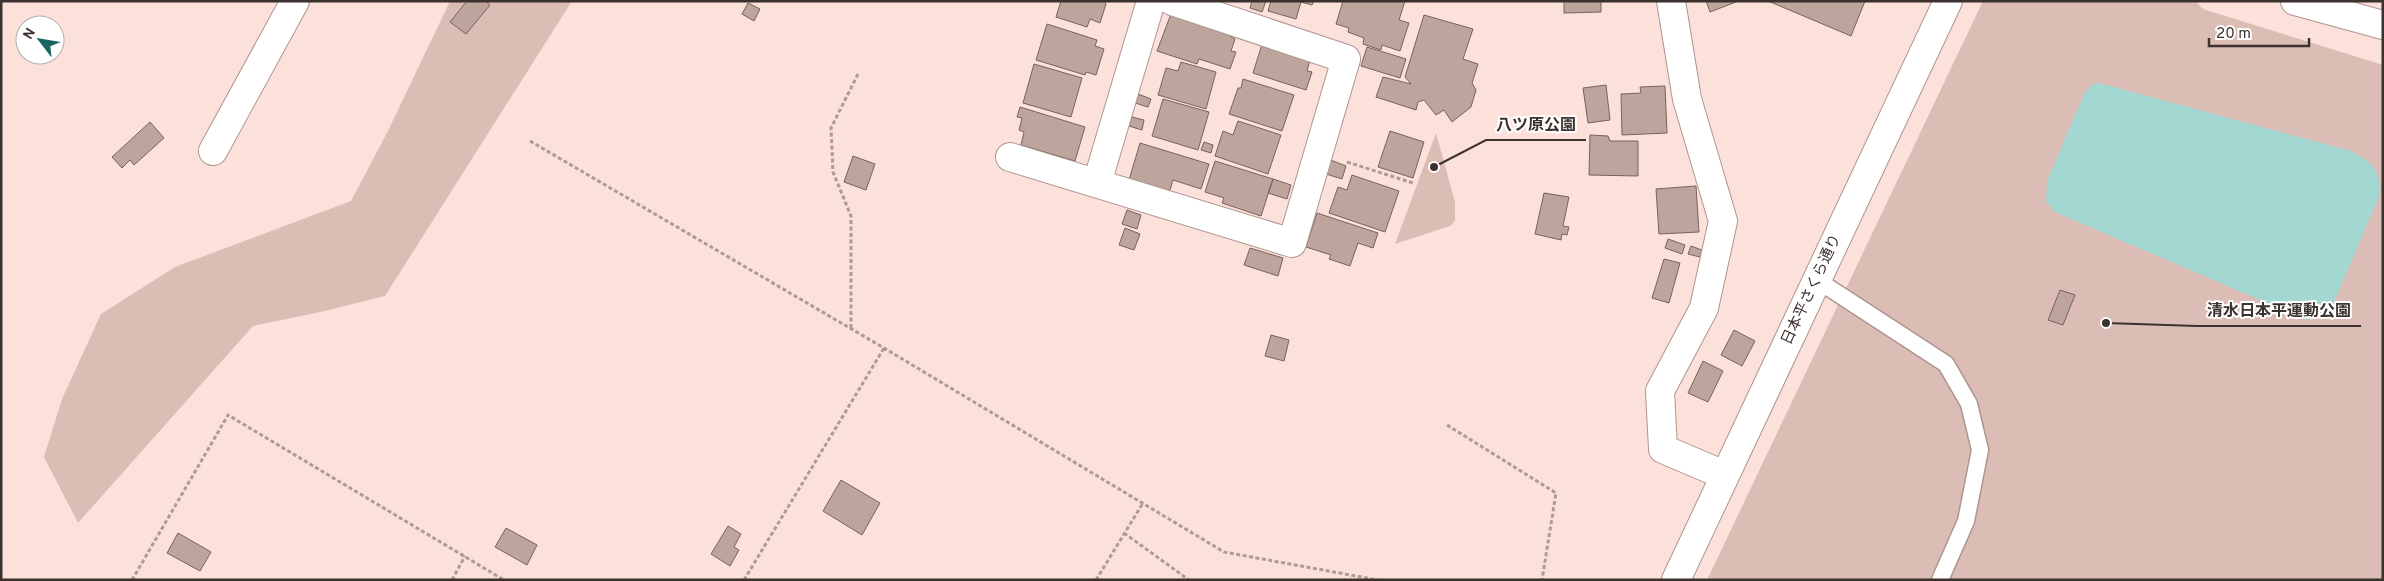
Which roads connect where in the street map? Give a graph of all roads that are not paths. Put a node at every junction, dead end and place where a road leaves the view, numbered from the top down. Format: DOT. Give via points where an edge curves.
graph roads {
  1 [pos="295,1"];
  2 [pos="1151,1"];
  3 [pos="1172,1"];
  4 [pos="1671,1"];
  5 [pos="1948,1"];
  6 [pos="2295,1"];
  7 [pos="2383,25"];
  8 [pos="213,151"];
  9 [pos="1010,157"];
  10 [pos="1097,183"];
  11 [pos="1817,280"];
  12 [pos="1724,475"];
  13 [pos="1676,580"];
  14 [pos="1940,580"];
  1 -- 8 [label="street"];
  2 -- 10 [label="street"];
  3 -- 10 [label="street" via="1346,59 1292,243"];
  4 -- 12 [label="street" via="1686,99 1724,221 1704,308 1660,391 1663,450"];
  5 -- 11 [label="street, 日本平さくら通り"];
  6 -- 7 [label="street"];
  9 -- 10 [label="street"];
  11 -- 12 [label="street, 日本平さくら通り"];
  11 -- 14 [label="lane" via="1946,364 1969,404 1980,450 1966,521"];
  12 -- 13 [label="street, 日本平さくら通り"];
}
